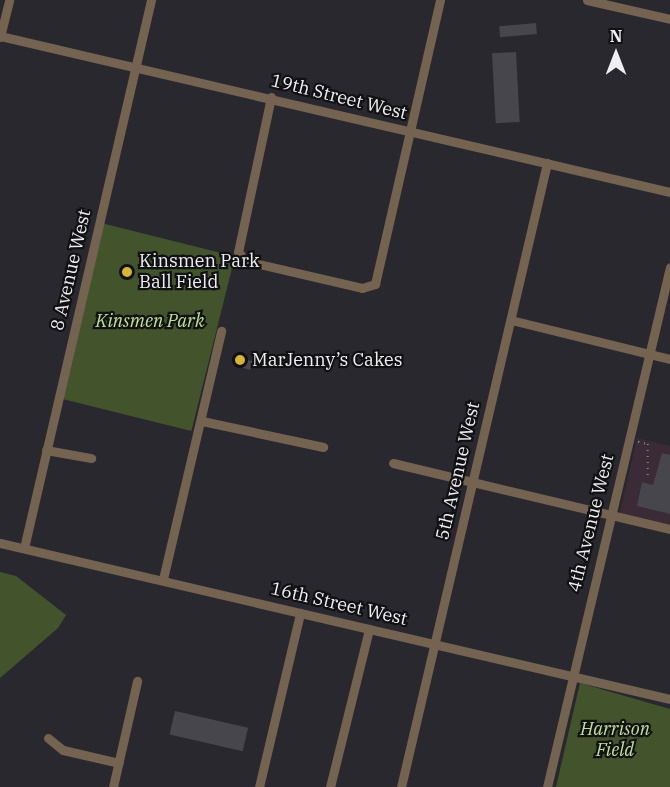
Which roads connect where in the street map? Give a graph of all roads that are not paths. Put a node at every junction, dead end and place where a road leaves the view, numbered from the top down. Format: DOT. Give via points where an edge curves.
graph roads {
  1 [pos="9,0"];
  2 [pos="151,0"];
  3 [pos="440,0"];
  4 [pos="587,0"];
  5 [pos="670,20"];
  6 [pos="0,37"];
  7 [pos="135,67"];
  8 [pos="271,97"];
  9 [pos="411,131"];
  10 [pos="547,163"];
  11 [pos="670,192"];
  12 [pos="670,267"];
  13 [pos="510,320"];
  14 [pos="221,331"];
  15 [pos="650,354"];
  16 [pos="670,359"];
  17 [pos="202,421"];
  18 [pos="323,447"];
  19 [pos="46,450"];
  20 [pos="91,458"];
  21 [pos="393,464"];
  22 [pos="472,482"];
  23 [pos="610,515"];
  24 [pos="670,529"];
  25 [pos="0,543"];
  26 [pos="24,549"];
  27 [pos="163,579"];
  28 [pos="300,613"];
  29 [pos="369,629"];
  30 [pos="434,643"];
  31 [pos="571,676"];
  32 [pos="136,681"];
  33 [pos="670,699"];
  34 [pos="48,738"];
  35 [pos="119,763"];
  36 [pos="113,787"];
  37 [pos="259,787"];
  38 [pos="330,787"];
  39 [pos="401,787"];
  40 [pos="547,787"];
  1 -- 6 [label="street"];
  2 -- 7 [label="street, 8 Avenue West"];
  3 -- 9 [label="street"];
  4 -- 5 [label="street"];
  6 -- 7 [label="street, 19th Street West"];
  7 -- 8 [label="street, 19th Street West"];
  7 -- 19 [label="street, 8 Avenue West"];
  8 -- 9 [label="street, 19th Street West"];
  8 -- 9 [label="street" via="238,252 246,261 362,288 375,284"];
  9 -- 10 [label="street, 19th Street West"];
  10 -- 11 [label="street, 19th Street West"];
  10 -- 13 [label="street, 5th Avenue West"];
  12 -- 15 [label="street, 4th Avenue West"];
  13 -- 15 [label="street"];
  13 -- 22 [label="street, 5th Avenue West"];
  14 -- 17 [label="street"];
  15 -- 16 [label="street"];
  15 -- 23 [label="street, 4th Avenue West"];
  17 -- 18 [label="street"];
  17 -- 27 [label="street"];
  19 -- 20 [label="street"];
  19 -- 26 [label="street, 8 Avenue West"];
  21 -- 22 [label="street"];
  22 -- 23 [label="street"];
  22 -- 30 [label="street, 5th Avenue West"];
  23 -- 24 [label="street"];
  23 -- 31 [label="street, 4th Avenue West"];
  25 -- 26 [label="street, 16th Street West"];
  26 -- 27 [label="street, 16th Street West"];
  27 -- 28 [label="street, 16th Street West"];
  28 -- 29 [label="street, 16th Street West"];
  28 -- 37 [label="street"];
  29 -- 30 [label="street, 16th Street West"];
  29 -- 38 [label="street"];
  30 -- 31 [label="street, 16th Street West"];
  30 -- 39 [label="street, 5th Avenue West"];
  31 -- 33 [label="street, 16th Street West"];
  31 -- 40 [label="street, 4th Avenue West"];
  32 -- 35 [label="street"];
  34 -- 35 [label="street" via="63,750"];
  35 -- 36 [label="street"];
}
